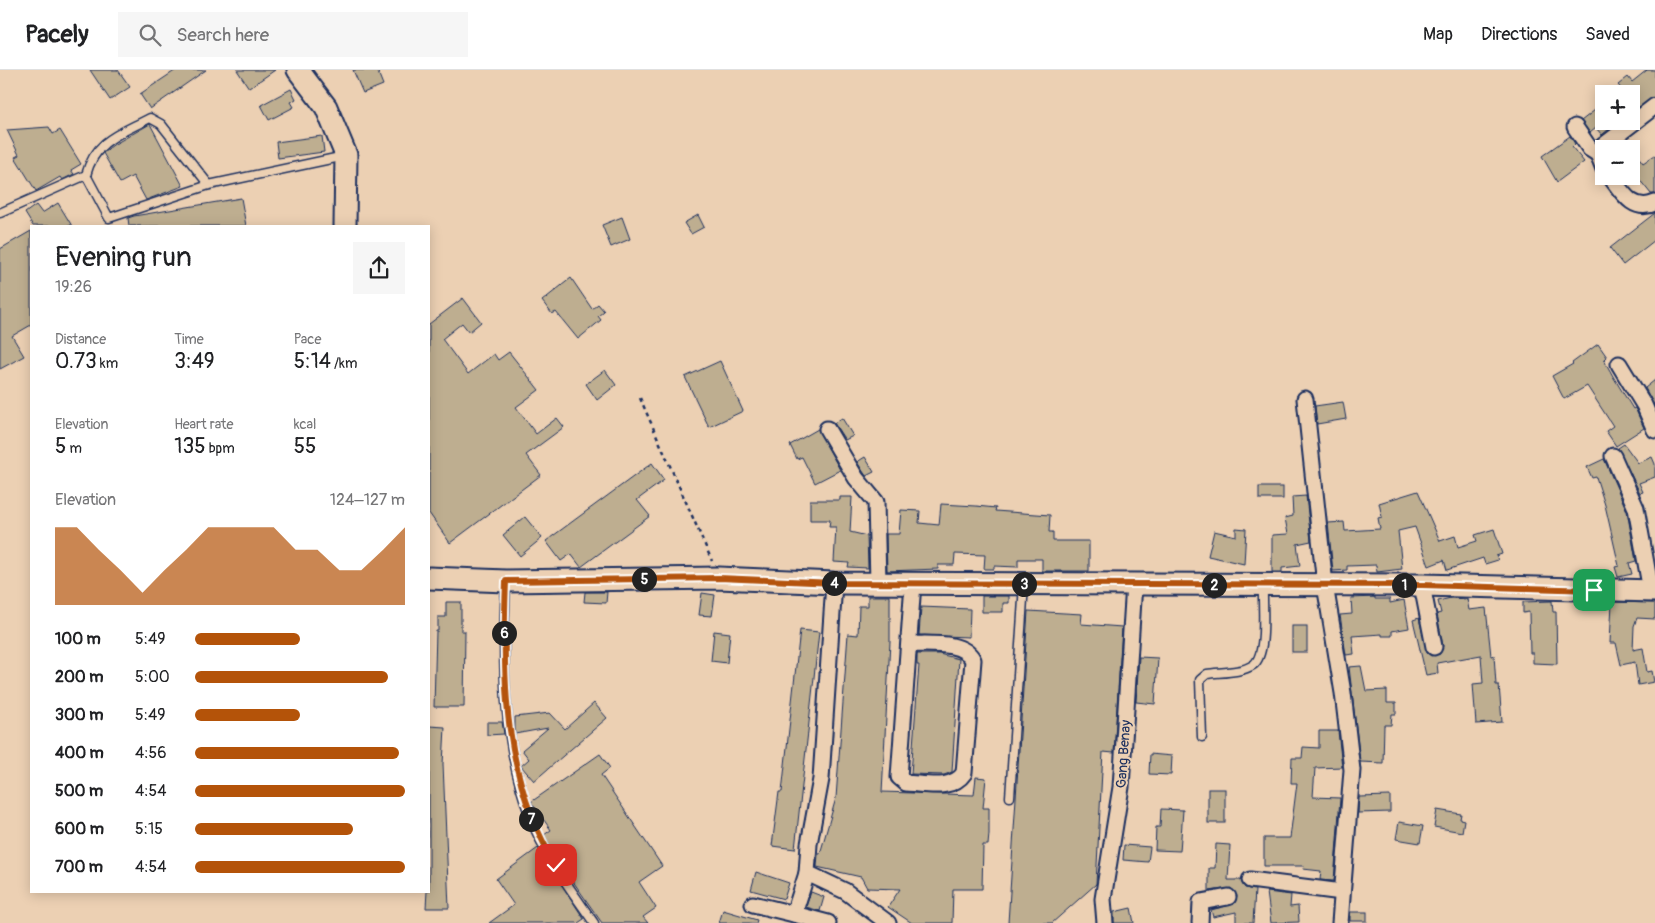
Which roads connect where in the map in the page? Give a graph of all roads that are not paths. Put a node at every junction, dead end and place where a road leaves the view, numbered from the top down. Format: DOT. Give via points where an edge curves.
graph roads {
  1 [pos="298,70"];
  2 [pos="1655,106"];
  3 [pos="1575,127"];
  4 [pos="1611,140"];
  5 [pos="1595,152"];
  6 [pos="346,156"];
  7 [pos="86,175"];
  8 [pos="209,185"];
  9 [pos="1618,185"];
  10 [pos="1655,203"];
  11 [pos="0,213"];
  12 [pos="109,222"];
  13 [pos="345,225"];
  14 [pos="1619,364"];
  15 [pos="1305,399"];
  16 [pos="827,429"];
  17 [pos="1655,430"];
  18 [pos="1613,456"];
  19 [pos="430,578"];
  20 [pos="506,581"];
  21 [pos="878,582"];
  22 [pos="834,583"];
  23 [pos="913,583"];
  24 [pos="1024,584"];
  25 [pos="1134,584"];
  26 [pos="1263,585"];
  27 [pos="1422,585"];
  28 [pos="1325,586"];
  29 [pos="1653,591"];
  30 [pos="909,644"];
  31 [pos="1434,647"];
  32 [pos="1202,737"];
  33 [pos="1010,797"];
  34 [pos="807,873"];
  35 [pos="1250,880"];
  36 [pos="1342,892"];
  37 [pos="1228,897"];
  38 [pos="753,904"];
  39 [pos="794,914"];
  40 [pos="594,923"];
  41 [pos="828,923"];
  42 [pos="888,923"];
  43 [pos="1105,923"];
  44 [pos="1200,923"];
  45 [pos="1340,923"];
  1 -- 6 [label="street" via="326,107"];
  2 -- 4 [label="street"];
  3 -- 5 [label="street"];
  6 -- 8 [label="lane"];
  6 -- 13 [label="street"];
  7 -- 8 [label="lane" via="90,160 106,140 150,118 161,124"];
  7 -- 11 [label="lane"];
  7 -- 12 [label="lane"];
  8 -- 12 [label="lane"];
  9 -- 10 [label="street" via="1635,205 1644,207"];
  14 -- 17 [label="street"];
  15 -- 28 [label="street"];
  16 -- 21 [label="street" via="856,478 876,502"];
  18 -- 29 [label="street" via="1636,508"];
  19 -- 20 [label="street"];
  20 -- 22 [label="street" via="719,578"];
  20 -- 40 [label="lane" via="505,698 523,796 541,841"];
  21 -- 22 [label="street"];
  21 -- 23 [label="street"];
  22 -- 34 [label="street" via="821,779"];
  23 -- 24 [label="street"];
  23 -- 30 [label="street"];
  24 -- 25 [label="street"];
  24 -- 33 [label="lane"];
  25 -- 26 [label="street"];
  25 -- 43 [label="street, Gang Benay" via="1121,786 1103,899"];
  26 -- 28 [label="street"];
  26 -- 32 [label="lane" via="1262,652 1254,665 1244,670 1202,677"];
  27 -- 28 [label="street"];
  27 -- 29 [label="street"];
  27 -- 31 [label="street"];
  28 -- 36 [label="street" via="1352,770"];
  30 -- 30 [label="street" via="899,777 906,783 952,785 964,773 973,660 969,653 957,647"];
  34 -- 39 [label="street"];
  34 -- 42 [label="street" via="845,890"];
  35 -- 36 [label="street"];
  36 -- 45 [label="street"];
  37 -- 44 [label="street" via="1201,902"];
  38 -- 39 [label="street"];
  39 -- 41 [label="street"];
}
